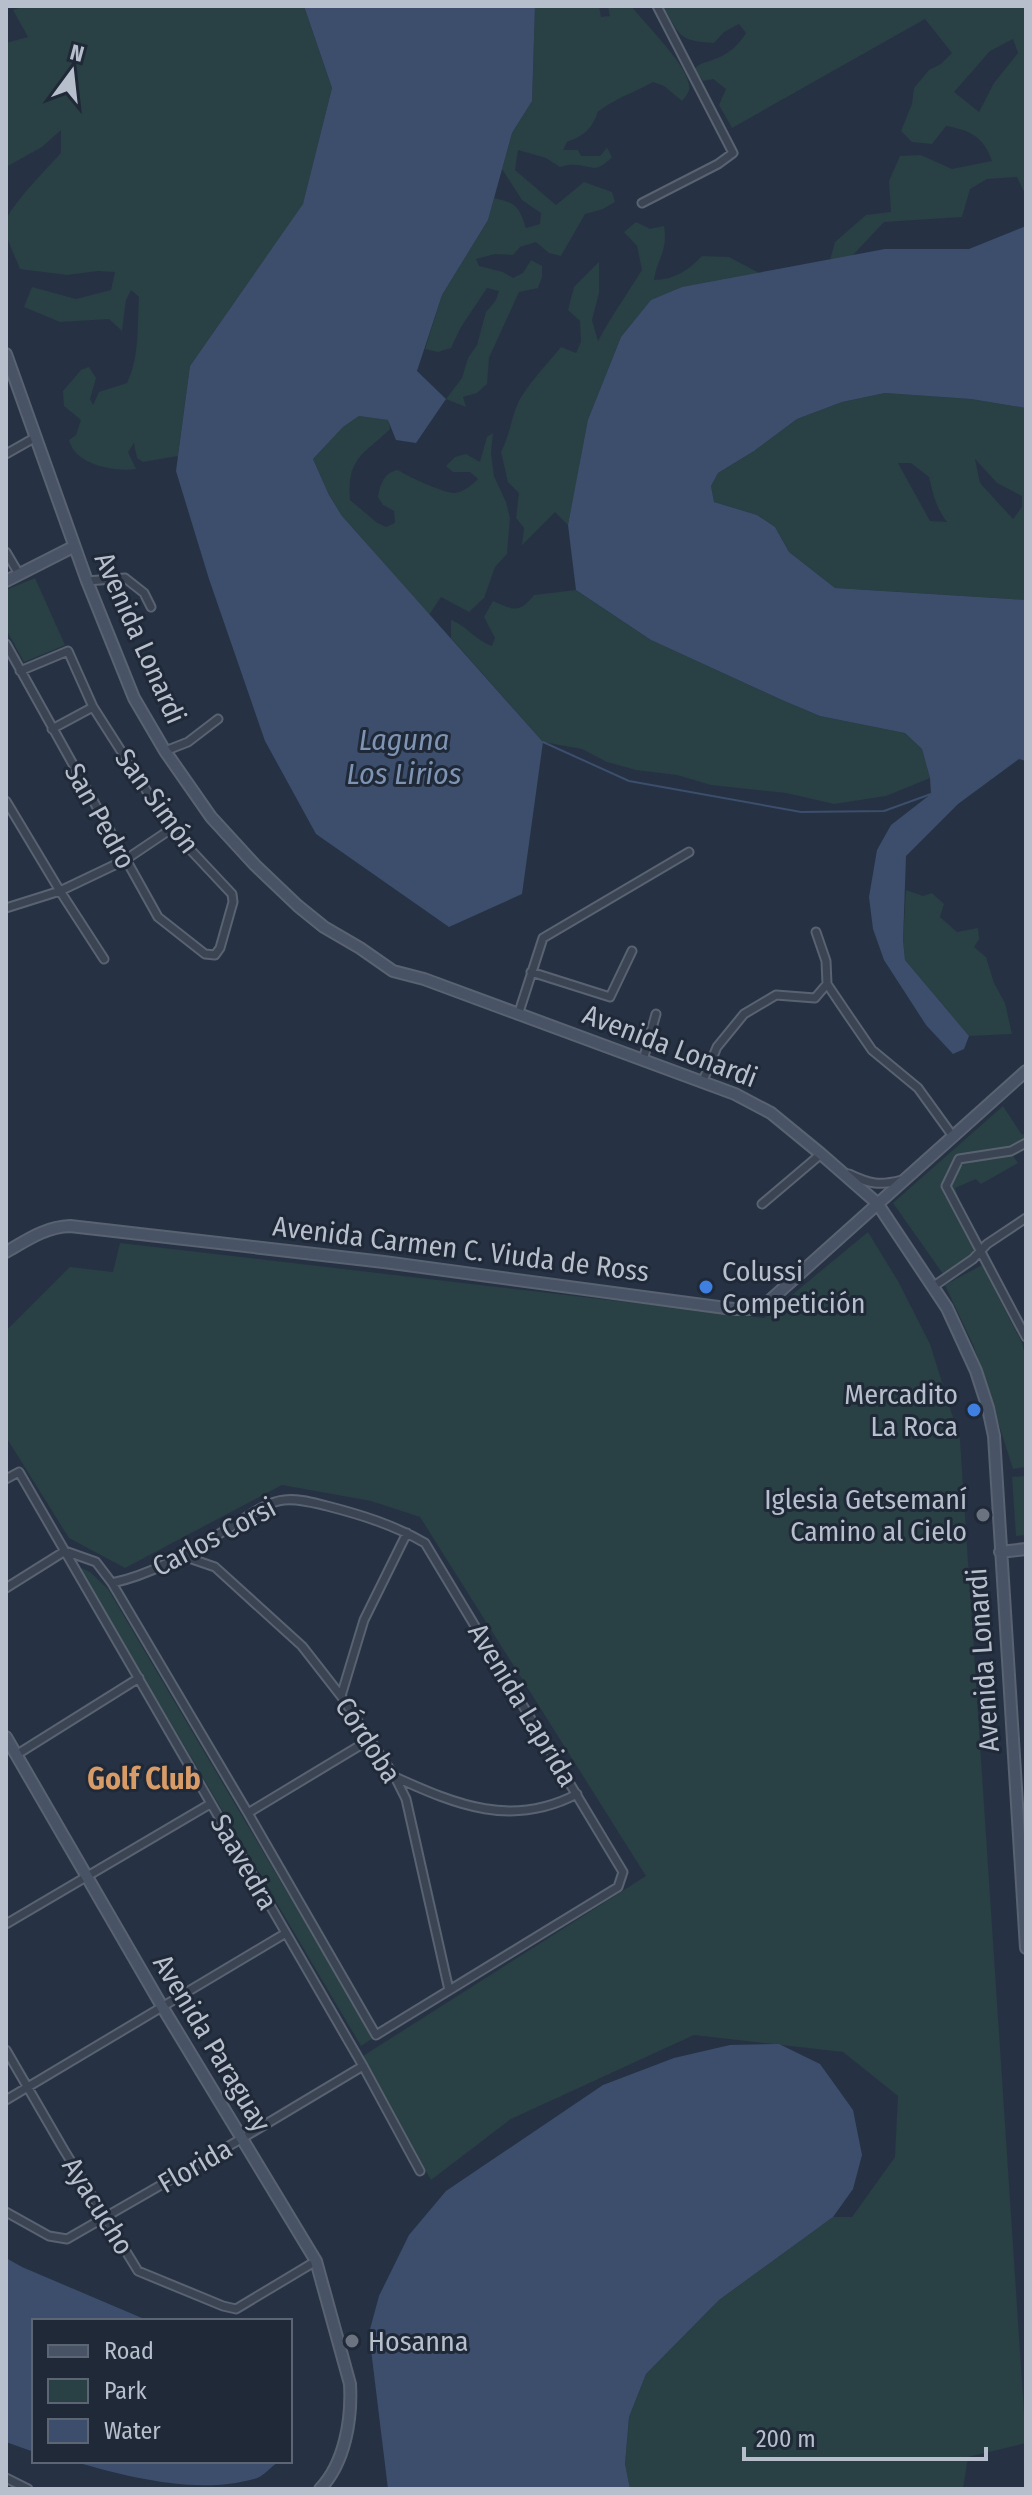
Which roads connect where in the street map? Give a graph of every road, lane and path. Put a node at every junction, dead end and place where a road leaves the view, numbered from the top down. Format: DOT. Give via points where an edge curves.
graph roads {
  1 [pos="657,6"];
  2 [pos="642,203"];
  3 [pos="7,359"];
  4 [pos="36,437"];
  5 [pos="6,454"];
  6 [pos="73,547"];
  7 [pos="6,552"];
  8 [pos="19,574"];
  9 [pos="6,581"];
  10 [pos="87,581"];
  11 [pos="151,607"];
  12 [pos="6,644"];
  13 [pos="20,671"];
  14 [pos="93,707"];
  15 [pos="218,719"];
  16 [pos="52,729"];
  17 [pos="165,751"];
  18 [pos="6,801"];
  19 [pos="171,829"];
  20 [pos="689,852"];
  21 [pos="125,860"];
  22 [pos="60,891"];
  23 [pos="6,908"];
  24 [pos="816,932"];
  25 [pos="220,948"];
  26 [pos="632,951"];
  27 [pos="104,959"];
  28 [pos="531,972"];
  29 [pos="827,984"];
  30 [pos="656,1014"];
  31 [pos="518,1015"];
  32 [pos="643,1060"];
  33 [pos="1026,1071"];
  34 [pos="702,1083"];
  35 [pos="952,1135"];
  36 [pos="1026,1143"];
  37 [pos="821,1154"];
  38 [pos="840,1170"];
  39 [pos="903,1180"];
  40 [pos="877,1203"];
  41 [pos="762,1204"];
  42 [pos="1026,1218"];
  43 [pos="980,1250"];
  44 [pos="6,1252"];
  45 [pos="934,1286"];
  46 [pos="1026,1337"];
  47 [pos="6,1479"];
  48 [pos="407,1533"];
  49 [pos="1026,1549"];
  50 [pos="65,1551"];
  51 [pos="1000,1552"];
  52 [pos="183,1556"];
  53 [pos="112,1583"];
  54 [pos="6,1588"];
  55 [pos="139,1678"];
  56 [pos="341,1696"];
  57 [pos="6,1737"];
  58 [pos="369,1740"];
  59 [pos="16,1755"];
  60 [pos="395,1777"];
  61 [pos="577,1794"];
  62 [pos="210,1804"];
  63 [pos="248,1813"];
  64 [pos="87,1876"];
  65 [pos="6,1924"];
  66 [pos="286,1933"];
  67 [pos="1026,1948"];
  68 [pos="449,1990"];
  69 [pos="163,2008"];
  70 [pos="6,2050"];
  71 [pos="363,2066"];
  72 [pos="27,2086"];
  73 [pos="6,2100"];
  74 [pos="241,2139"];
  75 [pos="420,2171"];
  76 [pos="6,2212"];
  77 [pos="105,2218"];
  78 [pos="316,2261"];
  79 [pos="6,2478"];
  80 [pos="28,2489"];
  81 [pos="320,2489"];
  1 -- 2 [label="street" via="733,153"];
  3 -- 4 [label="street, Avenida Lonardi"];
  4 -- 5 [label="street"];
  4 -- 6 [label="street, Avenida Lonardi"];
  6 -- 8 [label="street"];
  6 -- 10 [label="street, Avenida Lonardi"];
  7 -- 8 [label="street"];
  8 -- 9 [label="street"];
  10 -- 11 [label="street" via="125,578 144,593"];
  10 -- 17 [label="street, Avenida Lonardi" via="134,698"];
  12 -- 13 [label="street, San Pedro"];
  13 -- 14 [label="street, San Simón" via="68,651"];
  13 -- 16 [label="street, San Pedro"];
  14 -- 16 [label="street"];
  14 -- 19 [label="street, San Simón"];
  15 -- 17 [label="street" via="188,742"];
  16 -- 21 [label="street, San Pedro"];
  17 -- 31 [label="street, Avenida Lonardi" via="211,817 324,927 393,971"];
  18 -- 22 [label="street"];
  19 -- 21 [label="street"];
  19 -- 25 [label="street, San Simón" via="232,894"];
  20 -- 28 [label="street" via="543,938"];
  21 -- 22 [label="street"];
  21 -- 25 [label="street, San Pedro" via="167,926 205,954 215,955"];
  22 -- 23 [label="street"];
  22 -- 27 [label="street"];
  24 -- 29 [label="street"];
  26 -- 28 [label="street" via="610,997"];
  28 -- 31 [label="street"];
  29 -- 34 [label="street" via="815,998 776,995 744,1014 717,1047"];
  29 -- 35 [label="street" via="872,1050 918,1088"];
  30 -- 32 [label="street"];
  31 -- 32 [label="street, Avenida Lonardi"];
  32 -- 34 [label="street, Avenida Lonardi"];
  33 -- 35 [label="street, Avenida Carmen C. Viuda de Ross"];
  34 -- 37 [label="street, Avenida Lonardi" via="771,1113"];
  35 -- 39 [label="street, Avenida Carmen C. Viuda de Ross"];
  36 -- 43 [label="street" via="1011,1151 965,1157 954,1166 946,1186"];
  37 -- 38 [label="street, Avenida Lonardi"];
  37 -- 41 [label="street"];
  38 -- 39 [label="street" via="868,1183"];
  38 -- 40 [label="street, Avenida Lonardi"];
  39 -- 40 [label="street, Avenida Carmen C. Viuda de Ross"];
  40 -- 44 [label="street, Avenida Carmen C. Viuda de Ross" via="767,1303 751,1309 70,1226 42,1231"];
  40 -- 45 [label="street, Avenida Lonardi"];
  42 -- 43 [label="street"];
  43 -- 45 [label="street"];
  43 -- 46 [label="street"];
  45 -- 51 [label="street, Avenida Lonardi" via="968,1349 988,1408 998,1475"];
  47 -- 50 [label="street, Saavedra" via="19,1472"];
  48 -- 52 [label="street, Carlos Corsi" via="366,1516 284,1500"];
  48 -- 56 [label="street" via="364,1620"];
  48 -- 61 [label="street, Avenida Laprida" via="425,1543"];
  49 -- 51 [label="street"];
  50 -- 53 [label="street, Saavedra" via="96,1562"];
  50 -- 54 [label="street"];
  50 -- 55 [label="street, Saavedra"];
  51 -- 67 [label="street, Avenida Lonardi"];
  52 -- 53 [label="street, Carlos Corsi" via="134,1579"];
  52 -- 56 [label="street, Córdoba" via="215,1567 302,1646"];
  53 -- 63 [label="street, Saavedra"];
  55 -- 59 [label="street"];
  55 -- 62 [label="street, Saavedra"];
  56 -- 58 [label="street, Córdoba"];
  57 -- 59 [label="street, Avenida Paraguay"];
  58 -- 60 [label="street, Córdoba"];
  58 -- 63 [label="street"];
  59 -- 64 [label="street, Avenida Paraguay"];
  60 -- 61 [label="street" via="449,1802 501,1812 557,1804"];
  60 -- 68 [label="street, Córdoba" via="406,1799"];
  61 -- 68 [label="street, Avenida Laprida" via="623,1872 618,1887"];
  62 -- 64 [label="street"];
  62 -- 66 [label="street, Saavedra"];
  63 -- 68 [label="street, Saavedra" via="376,2035"];
  64 -- 65 [label="street"];
  64 -- 69 [label="street, Avenida Paraguay"];
  66 -- 69 [label="street"];
  66 -- 71 [label="street, Saavedra"];
  69 -- 72 [label="street"];
  69 -- 74 [label="street, Avenida Paraguay"];
  70 -- 72 [label="street, Ayacucho"];
  71 -- 74 [label="street, Florida"];
  71 -- 75 [label="street, Saavedra"];
  72 -- 73 [label="street"];
  72 -- 77 [label="street, Ayacucho"];
  74 -- 77 [label="street, Florida"];
  74 -- 78 [label="street, Avenida Paraguay"];
  76 -- 77 [label="street, Florida" via="49,2236 67,2239"];
  77 -- 78 [label="street, Ayacucho" via="138,2271 236,2309"];
  78 -- 81 [label="street, Avenida Paraguay" via="350,2384 350,2417 341,2451"];
  79 -- 80 [label="street"];
}
